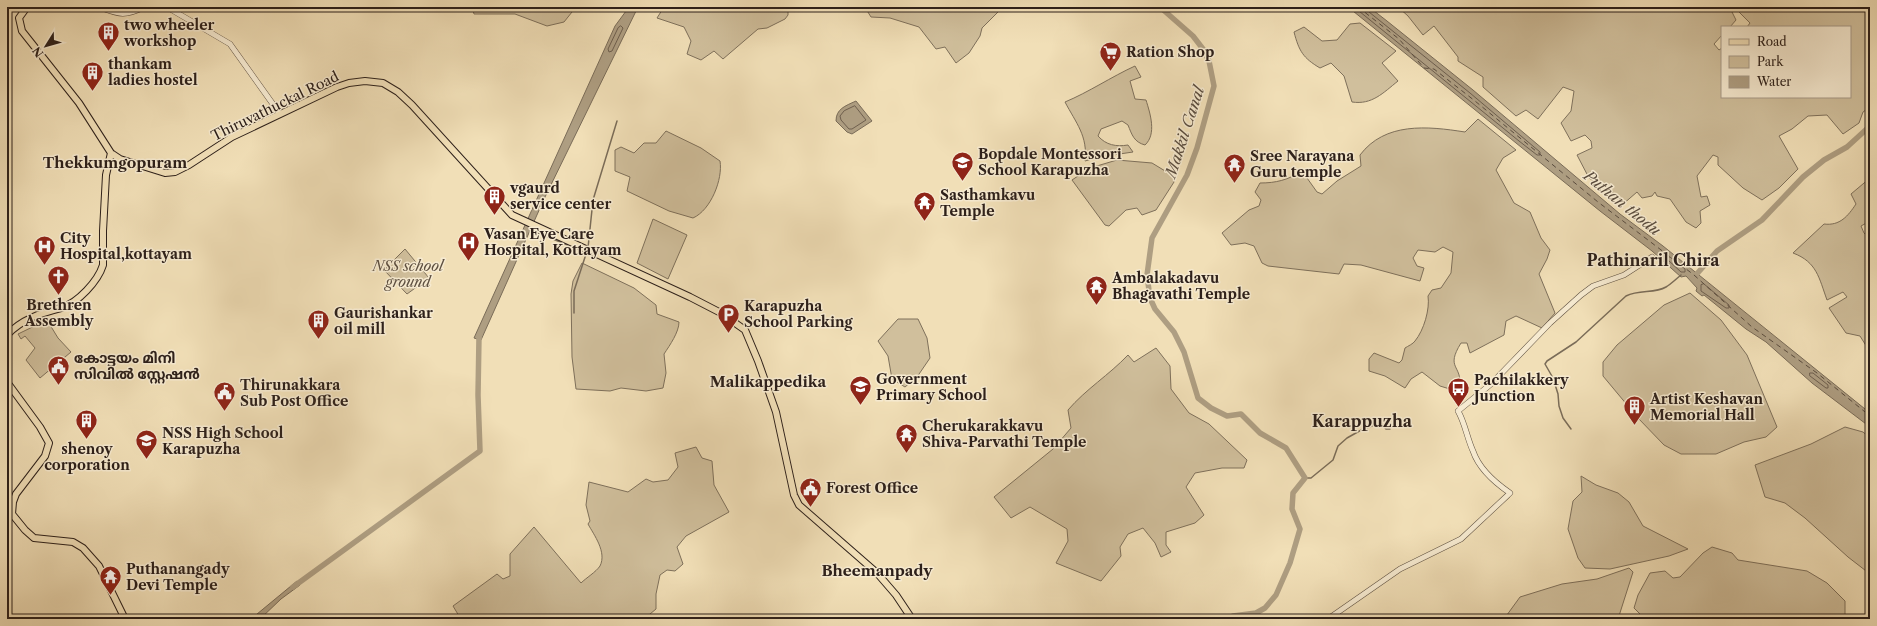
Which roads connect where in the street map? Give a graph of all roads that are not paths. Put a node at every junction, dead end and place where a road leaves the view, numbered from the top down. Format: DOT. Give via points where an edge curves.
graph roads {
  1 [pos="28,7"];
  2 [pos="99,7"];
  3 [pos="144,7"];
  4 [pos="167,7"];
  5 [pos="280,114"];
  6 [pos="111,153"];
  7 [pos="1652,257"];
  8 [pos="7,335"];
  9 [pos="7,382"];
  10 [pos="1870,613"];
  11 [pos="125,619"];
  12 [pos="912,619"];
  13 [pos="1328,619"];
  14 [pos="1867,619"];
  1 -- 6 [label="main road" via="19,18 22,31 75,97"];
  2 -- 3 [label="street" via="117,14 131,14"];
  4 -- 5 [label="street" via="230,44"];
  5 -- 6 [label="main road, Thiruvathuckal Road" via="232,137 175,172 165,173 149,169 120,159"];
  5 -- 12 [label="main road, Thiruvathuckal Road" via="342,85 365,81 387,84 412,105 508,211 736,322 745,330 776,412 794,495 799,505 877,573"];
  6 -- 8 [label="main road" via="106,175 102,270 86,290 69,304 27,320"];
  7 -- 13 [label="street" via="1624,275 1597,284 1581,295 1491,384 1458,411 1473,453 1482,469 1510,492 1508,495 1461,539 1400,569"];
  9 -- 11 [label="main road" via="49,443 45,456 16,494 12,510 14,519 34,538 67,541 83,548 99,566"];
  10 -- 14 [label="main road"];
}
